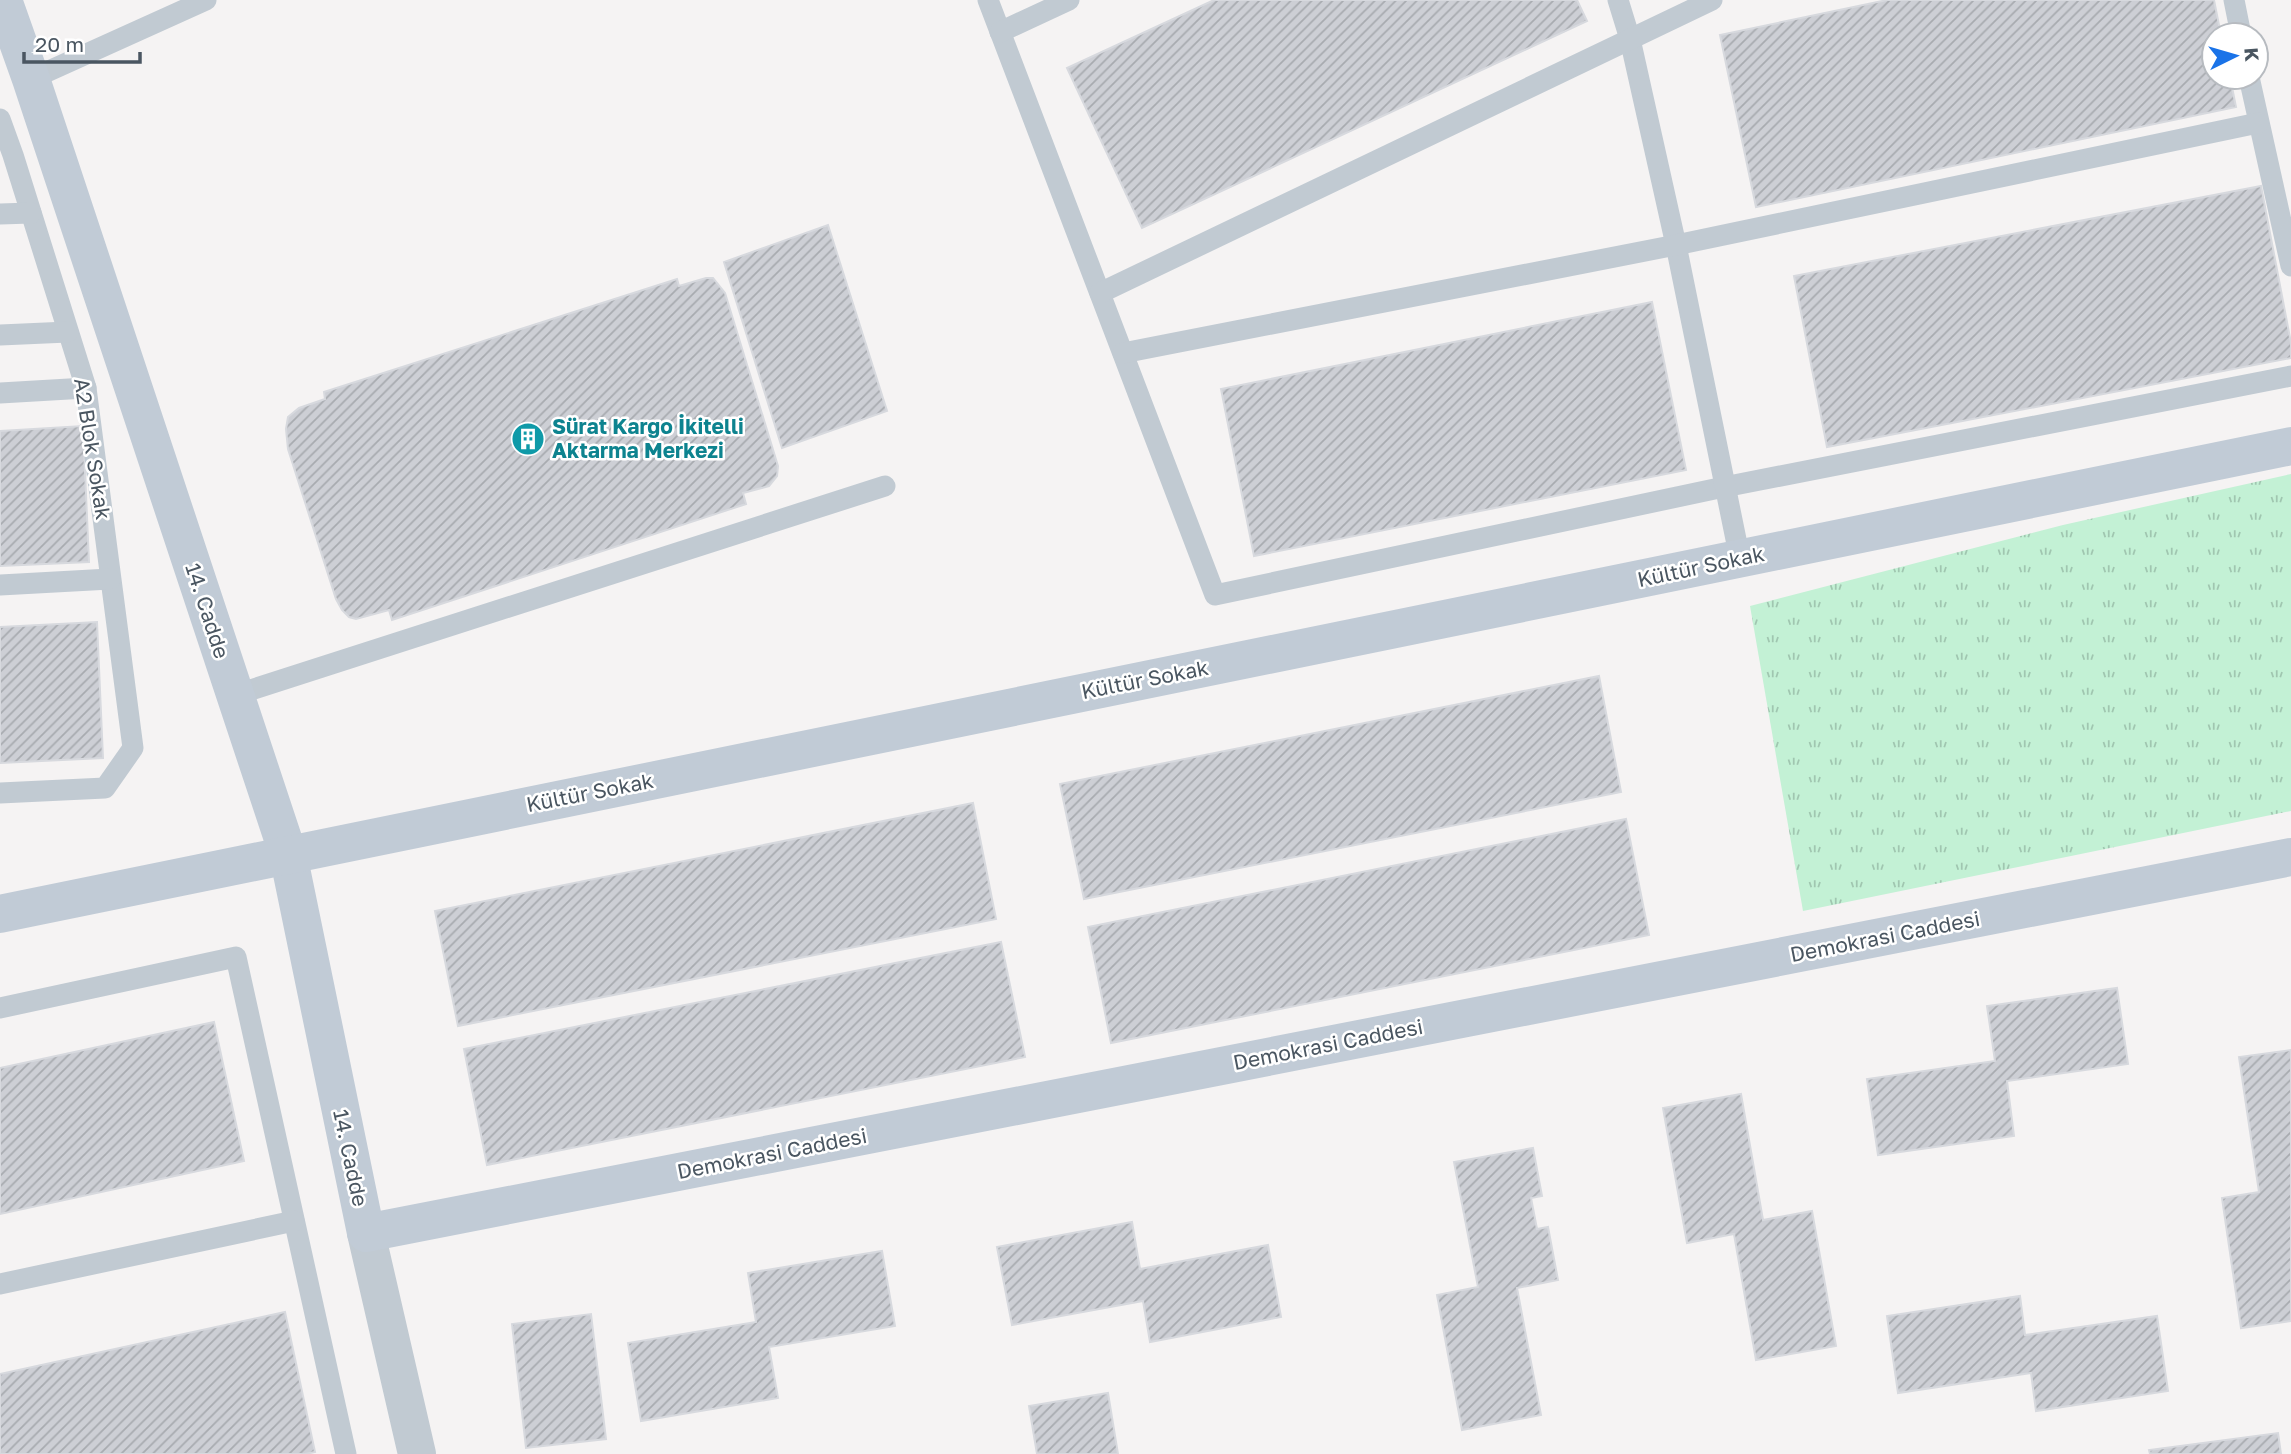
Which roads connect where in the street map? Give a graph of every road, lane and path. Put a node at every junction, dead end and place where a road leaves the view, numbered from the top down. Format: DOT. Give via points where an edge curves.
graph roads {
  1 [pos="3,0"];
  2 [pos="206,0"];
  3 [pos="988,0"];
  4 [pos="1069,0"];
  5 [pos="1618,0"];
  6 [pos="1712,0"];
  7 [pos="2234,0"];
  8 [pos="171,7"];
  9 [pos="2238,21"];
  10 [pos="1000,32"];
  11 [pos="1630,39"];
  12 [pos="31,79"];
  13 [pos="2252,91"];
  14 [pos="0,119"];
  15 [pos="2258,122"];
  16 [pos="31,213"];
  17 [pos="0,214"];
  18 [pos="1676,245"];
  19 [pos="2291,266"];
  20 [pos="1100,293"];
  21 [pos="68,332"];
  22 [pos="0,335"];
  23 [pos="1122,354"];
  24 [pos="2291,376"];
  25 [pos="86,388"];
  26 [pos="0,393"];
  27 [pos="2291,446"];
  28 [pos="885,486"];
  29 [pos="1724,487"];
  30 [pos="1740,559"];
  31 [pos="110,579"];
  32 [pos="0,585"];
  33 [pos="235,695"];
  34 [pos="0,793"];
  35 [pos="288,854"];
  36 [pos="2291,857"];
  37 [pos="0,914"];
  38 [pos="0,1008"];
  39 [pos="294,1221"];
  40 [pos="366,1234"];
  41 [pos="0,1284"];
  42 [pos="346,1454"];
  43 [pos="416,1454"];
  1 -- 12 [label="street, 14. Cadde"];
  2 -- 8 [label="lane"];
  3 -- 10 [label="lane"];
  4 -- 10 [label="lane"];
  5 -- 11 [label="lane"];
  6 -- 11 [label="lane"];
  7 -- 9 [label="lane"];
  8 -- 12 [label="lane"];
  10 -- 20 [label="lane"];
  11 -- 18 [label="lane"];
  11 -- 20 [label="lane"];
  12 -- 33 [label="street, 14. Cadde"];
  13 -- 15 [label="lane"];
  14 -- 16 [label="lane, A2 Blok Sokak"];
  15 -- 18 [label="lane"];
  15 -- 19 [label="lane"];
  16 -- 17 [label="lane"];
  16 -- 21 [label="lane, A2 Blok Sokak"];
  18 -- 23 [label="lane"];
  18 -- 29 [label="lane"];
  20 -- 23 [label="lane"];
  21 -- 22 [label="lane"];
  21 -- 25 [label="lane, A2 Blok Sokak"];
  23 -- 29 [label="lane" via="1215,595"];
  24 -- 29 [label="lane"];
  25 -- 26 [label="lane"];
  25 -- 31 [label="lane, A2 Blok Sokak"];
  27 -- 30 [label="street, Kültür Sokak"];
  28 -- 33 [label="lane"];
  29 -- 30 [label="lane"];
  30 -- 35 [label="street, Kültür Sokak"];
  31 -- 32 [label="lane"];
  31 -- 34 [label="lane, A2 Blok Sokak" via="132,748 104,788"];
  33 -- 35 [label="street, 14. Cadde"];
  35 -- 37 [label="street, Kültür Sokak"];
  35 -- 40 [label="street, 14. Cadde"];
  36 -- 40 [label="street, Demokrasi Caddesi"];
  38 -- 39 [label="lane" via="236,957"];
  39 -- 41 [label="lane"];
  39 -- 42 [label="lane"];
  40 -- 43 [label="street"];
}
